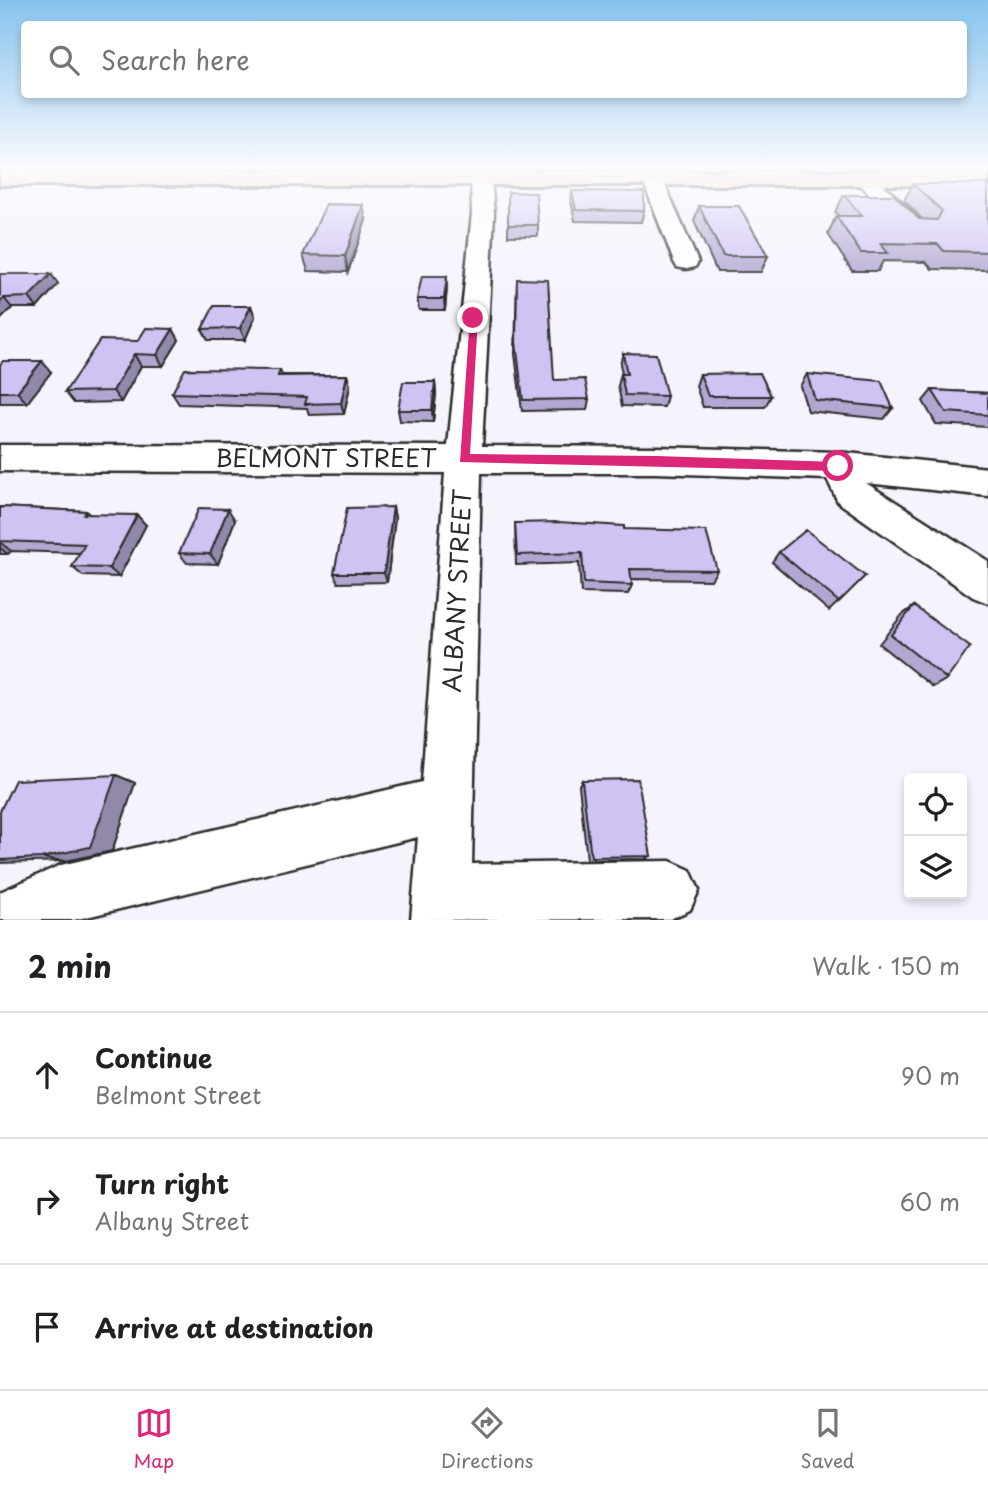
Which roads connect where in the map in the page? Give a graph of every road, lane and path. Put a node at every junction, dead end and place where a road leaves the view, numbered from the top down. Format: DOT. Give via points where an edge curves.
graph roads {
  1 [pos="484,210"];
  2 [pos="670,210"];
  3 [pos="904,210"];
  4 [pos="918,230"];
  5 [pos="686,262"];
  6 [pos="0,458"];
  7 [pos="464,459"];
  8 [pos="838,466"];
  9 [pos="988,482"];
  10 [pos="988,584"];
  11 [pos="447,803"];
  12 [pos="670,890"];
  13 [pos="442,907"];
  14 [pos="13,920"];
  1 -- 7 [label="street, ALBANY STREET"];
  2 -- 5 [label="street"];
  3 -- 4 [label="street"];
  6 -- 7 [label="street, BELMONT STREET"];
  7 -- 8 [label="street, BELMONT STREET"];
  7 -- 11 [label="street, ALBANY STREET"];
  8 -- 9 [label="street, BELMONT STREET"];
  8 -- 10 [label="street" via="851,492"];
  11 -- 13 [label="street, ALBANY STREET"];
  11 -- 14 [label="street" via="61,894"];
  12 -- 13 [label="street"];
}
